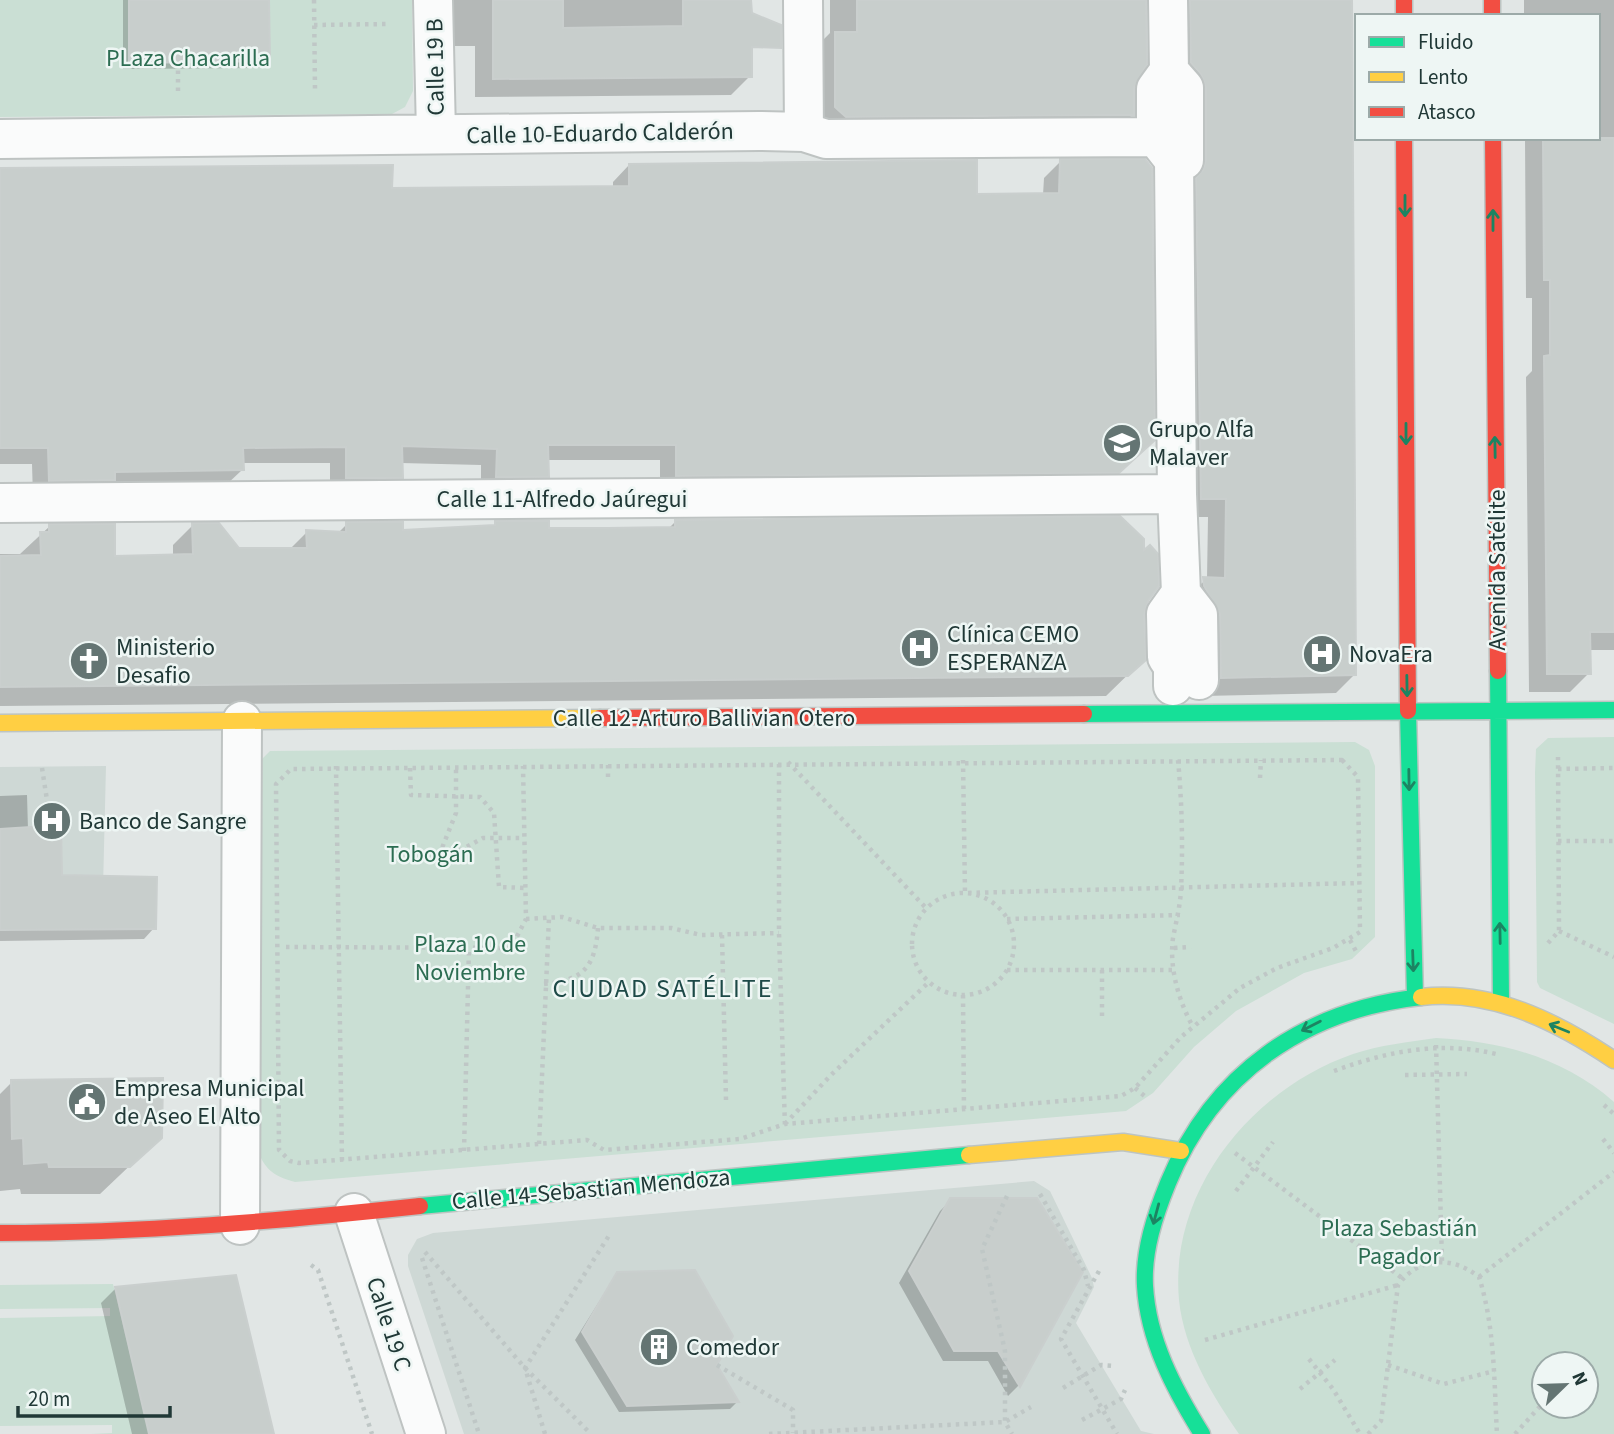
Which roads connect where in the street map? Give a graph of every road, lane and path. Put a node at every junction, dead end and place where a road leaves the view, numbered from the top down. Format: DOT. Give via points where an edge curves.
graph roads {
  1 [pos="314,0"];
  2 [pos="433,0"];
  3 [pos="803,0"];
  4 [pos="1168,0"];
  5 [pos="393,24"];
  6 [pos="314,25"];
  7 [pos="178,62"];
  8 [pos="315,94"];
  9 [pos="178,97"];
  10 [pos="804,132"];
  11 [pos="436,134"];
  12 [pos="0,139"];
  13 [pos="1404,140"];
  14 [pos="1493,140"];
  15 [pos="1171,152"];
  16 [pos="1177,494"];
  17 [pos="0,503"];
  18 [pos="1186,683"];
  19 [pos="1614,710"];
  20 [pos="1408,712"];
  21 [pos="1498,712"];
  22 [pos="242,721"];
  23 [pos="0,723"];
  24 [pos="42,759"];
  25 [pos="1261,760"];
  26 [pos="1179,761"];
  27 [pos="964,762"];
  28 [pos="788,763"];
  29 [pos="779,764"];
  30 [pos="607,765"];
  31 [pos="456,766"];
  32 [pos="523,766"];
  33 [pos="1351,766"];
  34 [pos="336,768"];
  35 [pos="410,768"];
  36 [pos="1614,768"];
  37 [pos="1260,778"];
  38 [pos="608,782"];
  39 [pos="456,797"];
  40 [pos="51,826"];
  41 [pos="496,837"];
  42 [pos="524,838"];
  43 [pos="1558,841"];
  44 [pos="1614,841"];
  45 [pos="1359,883"];
  46 [pos="1181,886"];
  47 [pos="525,888"];
  48 [pos="965,893"];
  49 [pos="926,908"];
  50 [pos="1180,915"];
  51 [pos="550,918"];
  52 [pos="526,919"];
  53 [pos="1007,919"];
  54 [pos="598,928"];
  55 [pos="779,933"];
  56 [pos="722,935"];
  57 [pos="1350,940"];
  58 [pos="338,946"];
  59 [pos="276,947"];
  60 [pos="469,947"];
  61 [pos="1191,947"];
  62 [pos="1174,948"];
  63 [pos="1358,955"];
  64 [pos="1614,957"];
  65 [pos="1007,970"];
  66 [pos="1102,970"];
  67 [pos="1174,970"];
  68 [pos="929,982"];
  69 [pos="544,984"];
  70 [pos="963,995"];
  71 [pos="1415,997"];
  72 [pos="1501,1002"];
  73 [pos="1102,1018"];
  74 [pos="1194,1027"];
  75 [pos="1614,1060"];
  76 [pos="1329,1073"];
  77 [pos="1437,1074"];
  78 [pos="1467,1074"];
  79 [pos="1405,1075"];
  80 [pos="1147,1098"];
  81 [pos="726,1100"];
  82 [pos="964,1108"];
  83 [pos="1603,1139"];
  84 [pos="1242,1142"];
  85 [pos="1273,1142"];
  86 [pos="464,1151"];
  87 [pos="1181,1151"];
  88 [pos="1234,1152"];
  89 [pos="1614,1153"];
  90 [pos="283,1157"];
  91 [pos="1228,1158"];
  92 [pos="342,1161"];
  93 [pos="1253,1167"];
  94 [pos="1614,1172"];
  95 [pos="1031,1190"];
  96 [pos="1236,1191"];
  97 [pos="1007,1197"];
  98 [pos="354,1213"];
  99 [pos="240,1225"];
  100 [pos="613,1230"];
  101 [pos="0,1233"];
  102 [pos="424,1251"];
  103 [pos="422,1258"];
  104 [pos="1441,1261"];
  105 [pos="307,1263"];
  106 [pos="1479,1277"];
  107 [pos="1092,1278"];
  108 [pos="1402,1279"];
  109 [pos="1398,1285"];
  110 [pos="1088,1286"];
  111 [pos="1198,1341"];
  112 [pos="1309,1359"];
  113 [pos="1335,1360"];
  114 [pos="1388,1365"];
  115 [pos="717,1366"];
  116 [pos="1101,1366"];
  117 [pos="525,1368"];
  118 [pos="1494,1371"];
  119 [pos="1319,1375"];
  120 [pos="1082,1376"];
  121 [pos="1063,1388"];
  122 [pos="1300,1389"];
  123 [pos="1121,1399"];
  124 [pos="1031,1407"];
  125 [pos="1102,1409"];
  126 [pos="1530,1418"];
  127 [pos="1082,1420"];
  128 [pos="1005,1422"];
  129 [pos="588,1433"];
  130 [pos="793,1433"];
  131 [pos="372,1434"];
  132 [pos="426,1434"];
  133 [pos="479,1434"];
  134 [pos="545,1434"];
  135 [pos="769,1434"];
  136 [pos="1012,1434"];
  137 [pos="1117,1434"];
  138 [pos="1202,1434"];
  139 [pos="1360,1434"];
  140 [pos="1368,1434"];
  141 [pos="1497,1434"];
  142 [pos="1516,1434"];
  1 -- 6 [label="path"];
  2 -- 11 [label="street, Calle 19 B"];
  3 -- 10 [label="street"];
  4 -- 15 [label="street" via="1169,71 1156,89"];
  5 -- 6 [label="path"];
  6 -- 8 [label="path"];
  7 -- 9 [label="path"];
  10 -- 11 [label="street, Calle 10-Eduardo Calderón"];
  10 -- 15 [label="street, Calle 10-Eduardo Calderón" via="836,139"];
  11 -- 12 [label="street, Calle 10-Eduardo Calderón"];
  13 -- 20 [label="street, one-way"];
  21 -- 14 [label="street, Avenida Satélite, one-way"];
  15 -- 16 [label="street"];
  16 -- 17 [label="street, Calle 11-Alfredo Jaúregui"];
  16 -- 18 [label="street" via="1181,593 1166,614 1167,657"];
  19 -- 21 [label="street"];
  20 -- 21 [label="street, Calle 12-Arturo Ballivian Otero"];
  20 -- 22 [label="street, Calle 12-Arturo Ballivian Otero"];
  20 -- 71 [label="street, one-way"];
  72 -- 21 [label="street, Avenida Satélite, one-way"];
  22 -- 23 [label="street, Calle 12-Arturo Ballivian Otero"];
  22 -- 99 [label="street"];
  24 -- 40 [label="path"];
  25 -- 37 [label="path"];
  26 -- 46 [label="path"];
  27 -- 48 [label="path"];
  28 -- 49 [label="path"];
  29 -- 55 [label="path"];
  30 -- 38 [label="path"];
  31 -- 39 [label="path"];
  32 -- 42 [label="path"];
  33 -- 45 [label="path" via="1358,777"];
  34 -- 58 [label="path"];
  35 -- 39 [label="path" via="411,796"];
  36 -- 43 [label="path" via="1558,769"];
  39 -- 41 [label="path" via="480,797 494,813"];
  39 -- 41 [label="path" via="456,813 436,863 483,838"];
  41 -- 42 [label="path"];
  41 -- 47 [label="path" via="499,887"];
  42 -- 47 [label="path"];
  43 -- 44 [label="path"];
  43 -- 64 [label="path" via="1559,931"];
  45 -- 46 [label="path"];
  45 -- 57 [label="path" via="1360,932"];
  46 -- 48 [label="path"];
  46 -- 50 [label="path"];
  47 -- 52 [label="path"];
  48 -- 49 [label="path" via="949,894"];
  48 -- 53 [label="path" via="982,896"];
  49 -- 68 [label="path" via="914,927 912,943 914,959"];
  50 -- 53 [label="path"];
  50 -- 62 [label="path"];
  51 -- 52 [label="path"];
  51 -- 54 [label="path"];
  51 -- 69 [label="path"];
  52 -- 60 [label="path" via="511,948"];
  53 -- 65 [label="path" via="1013,954"];
  54 -- 56 [label="path" via="671,928"];
  54 -- 69 [label="path" via="596,952 588,967 577,977"];
  55 -- 56 [label="path"];
  55 -- 68 [label="path" via="785,1124"];
  56 -- 81 [label="path"];
  57 -- 63 [label="path"];
  57 -- 74 [label="path" via="1277,968 1240,988"];
  58 -- 59 [label="path"];
  58 -- 60 [label="path"];
  58 -- 92 [label="path"];
  60 -- 86 [label="path"];
  61 -- 62 [label="path"];
  62 -- 67 [label="path"];
  65 -- 66 [label="path"];
  65 -- 70 [label="path" via="996,983"];
  66 -- 67 [label="path"];
  66 -- 73 [label="path"];
  67 -- 74 [label="path" via="1181,1003"];
  68 -- 70 [label="path"];
  69 -- 86 [label="path" via="539,1144"];
  70 -- 82 [label="path"];
  71 -- 72 [label="street"];
  71 -- 87 [label="street, one-way" via="1344,1012 1285,1040 1219,1096"];
  75 -- 72 [label="street, one-way" via="1573,1034"];
  74 -- 80 [label="path" via="1135,1088"];
  76 -- 77 [label="path" via="1369,1058 1436,1048"];
  77 -- 78 [label="path"];
  77 -- 79 [label="path"];
  77 -- 104 [label="path"];
  83 -- 89 [label="path"];
  84 -- 88 [label="path"];
  85 -- 93 [label="path"];
  86 -- 92 [label="path"];
  87 -- 98 [label="street, Calle 14-Sebastian Mendoza" via="1099,1143"];
  87 -- 138 [label="street, one-way" via="1155,1216 1145,1286 1161,1356"];
  88 -- 91 [label="path"];
  88 -- 93 [label="path"];
  90 -- 92 [label="path" via="299,1163"];
  93 -- 96 [label="path"];
  93 -- 108 [label="path"];
  94 -- 106 [label="path"];
  95 -- 110 [label="path" via="1048,1203"];
  97 -- 128 [label="path" via="982,1250 1005,1351"];
  98 -- 99 [label="street, Calle 14-Sebastian Mendoza"];
  98 -- 132 [label="street, Calle 19 C"];
  99 -- 101 [label="street, Calle 14-Sebastian Mendoza"];
  100 -- 117 [label="path"];
  102 -- 117 [label="path"];
  103 -- 133 [label="path"];
  104 -- 106 [label="path" via="1451,1260"];
  104 -- 108 [label="path"];
  105 -- 131 [label="path" via="318,1270"];
  106 -- 118 [label="path"];
  107 -- 110 [label="path"];
  108 -- 109 [label="path"];
  109 -- 111 [label="path"];
  109 -- 114 [label="path"];
  110 -- 120 [label="path" via="1061,1339"];
  112 -- 119 [label="path"];
  113 -- 119 [label="path"];
  114 -- 118 [label="path" via="1444,1384"];
  114 -- 140 [label="path" via="1381,1421"];
  115 -- 130 [label="path" via="793,1409"];
  116 -- 120 [label="path"];
  117 -- 129 [label="path"];
  117 -- 134 [label="path"];
  118 -- 141 [label="path"];
  119 -- 122 [label="path"];
  119 -- 139 [label="path" via="1334,1389"];
  120 -- 121 [label="path"];
  120 -- 125 [label="path"];
  123 -- 125 [label="path"];
  124 -- 128 [label="path"];
  125 -- 127 [label="path"];
  125 -- 137 [label="path"];
  126 -- 142 [label="path"];
  128 -- 130 [label="path"];
  128 -- 136 [label="path"];
  130 -- 135 [label="path"];
}
